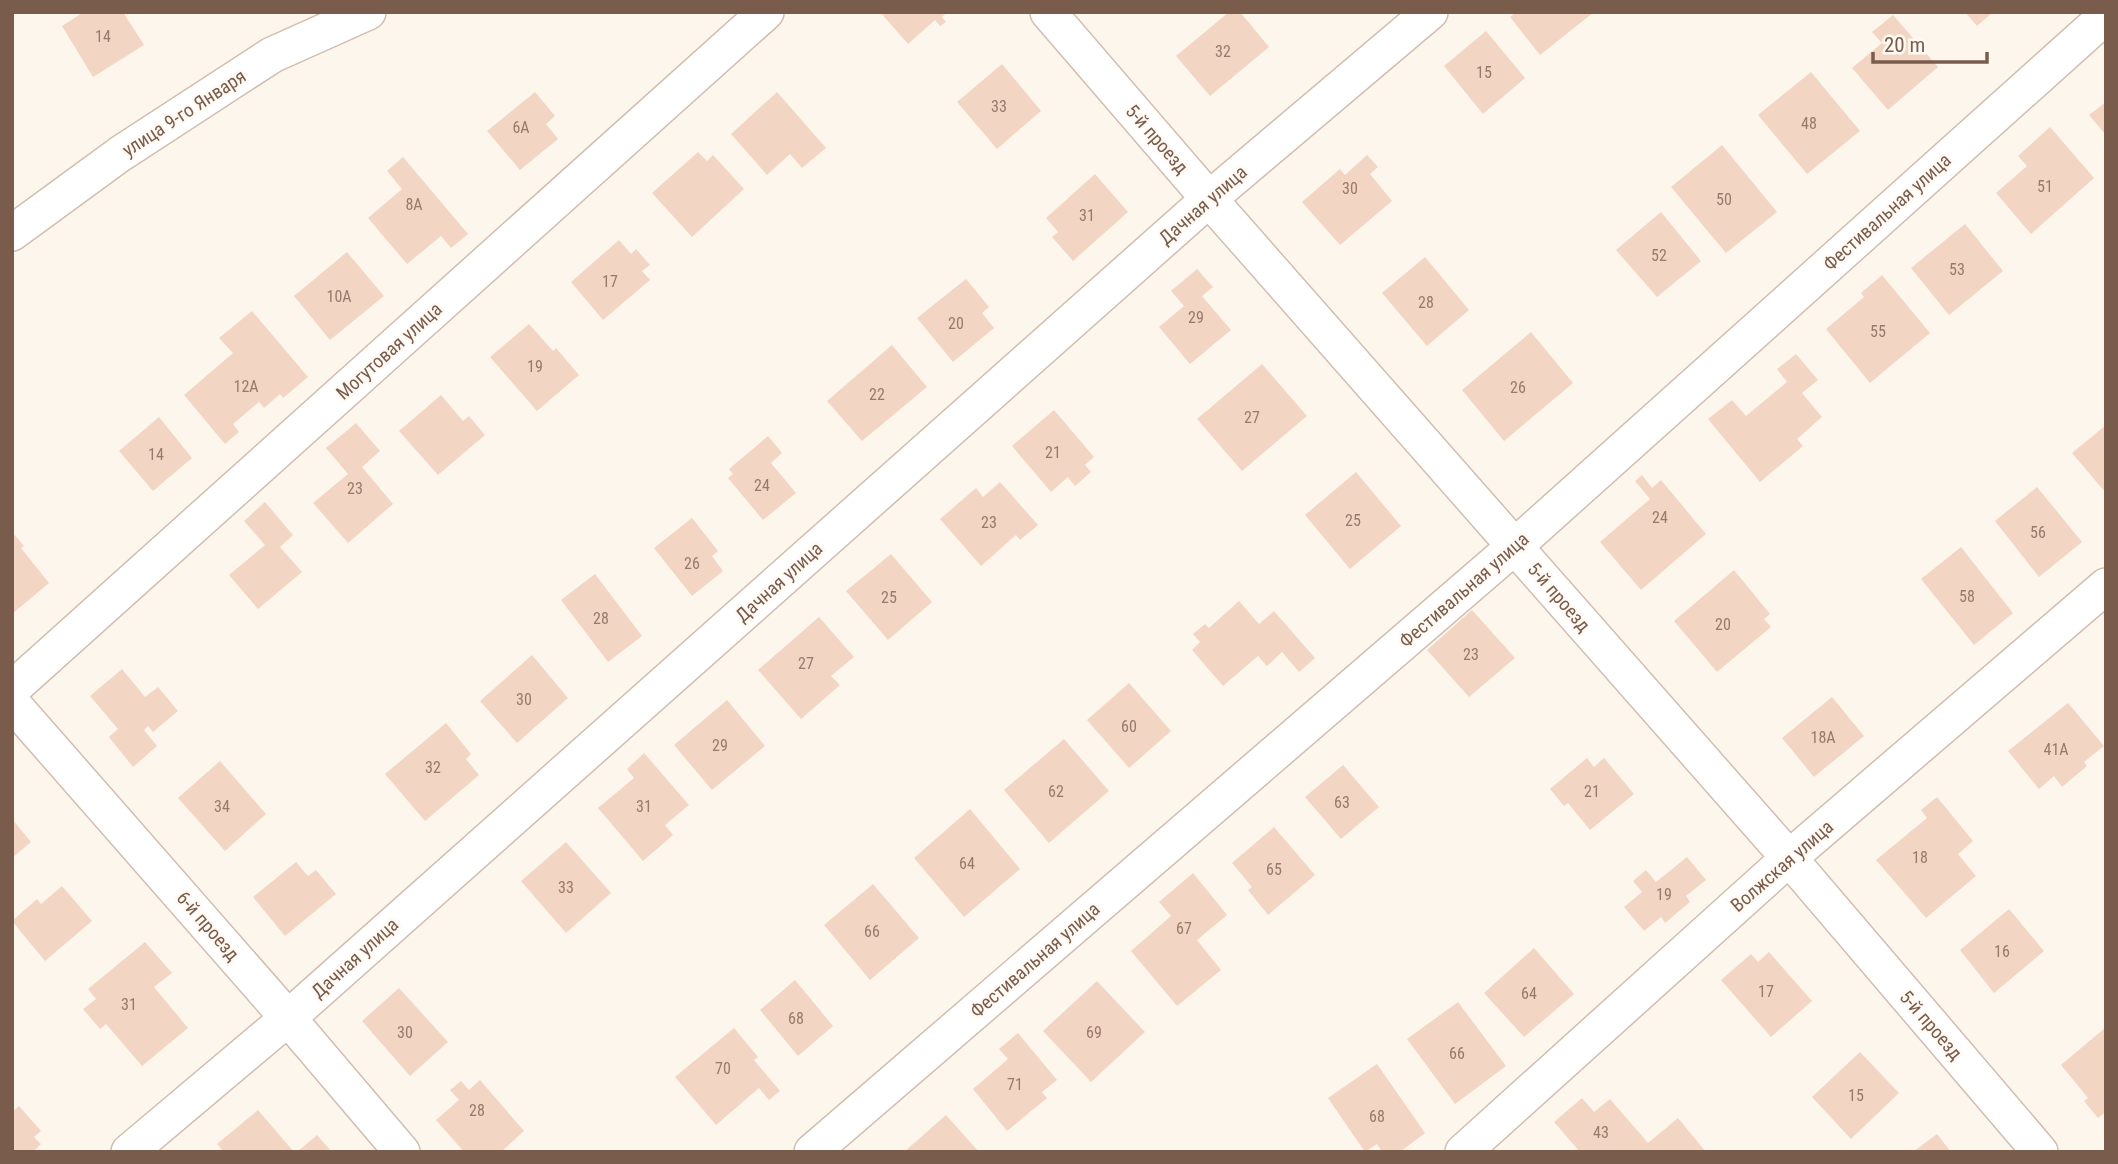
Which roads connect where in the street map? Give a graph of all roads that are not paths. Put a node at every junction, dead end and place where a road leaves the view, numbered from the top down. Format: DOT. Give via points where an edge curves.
graph roads {
  1 [pos="368,12"];
  2 [pos="766,12"];
  3 [pos="1048,12"];
  4 [pos="1430,12"];
  5 [pos="2106,16"];
  6 [pos="1209,199"];
  7 [pos="12,233"];
  8 [pos="1514,547"];
  9 [pos="2106,586"];
  10 [pos="12,689"];
  11 [pos="12,703"];
  12 [pos="1789,858"];
  13 [pos="288,1018"];
  14 [pos="129,1152"];
  15 [pos="402,1152"];
  16 [pos="812,1152"];
  17 [pos="1463,1152"];
  18 [pos="2040,1152"];
  1 -- 7 [label="street, улица 9-го Января" via="272,55 120,154"];
  2 -- 10 [label="street, Могутовая улица"];
  3 -- 6 [label="street, 5-й проезд"];
  4 -- 6 [label="street, Дачная улица"];
  5 -- 8 [label="street, Фестивальная улица"];
  6 -- 8 [label="street, 5-й проезд"];
  6 -- 13 [label="street, Дачная улица"];
  8 -- 12 [label="street, 5-й проезд"];
  8 -- 16 [label="street, Фестивальная улица"];
  9 -- 12 [label="street, Волжская улица"];
  11 -- 13 [label="street, 6-й проезд"];
  12 -- 17 [label="street, Волжская улица"];
  12 -- 18 [label="street, 5-й проезд"];
  13 -- 14 [label="street, Дачная улица"];
  13 -- 15 [label="street, 6-й проезд"];
}
